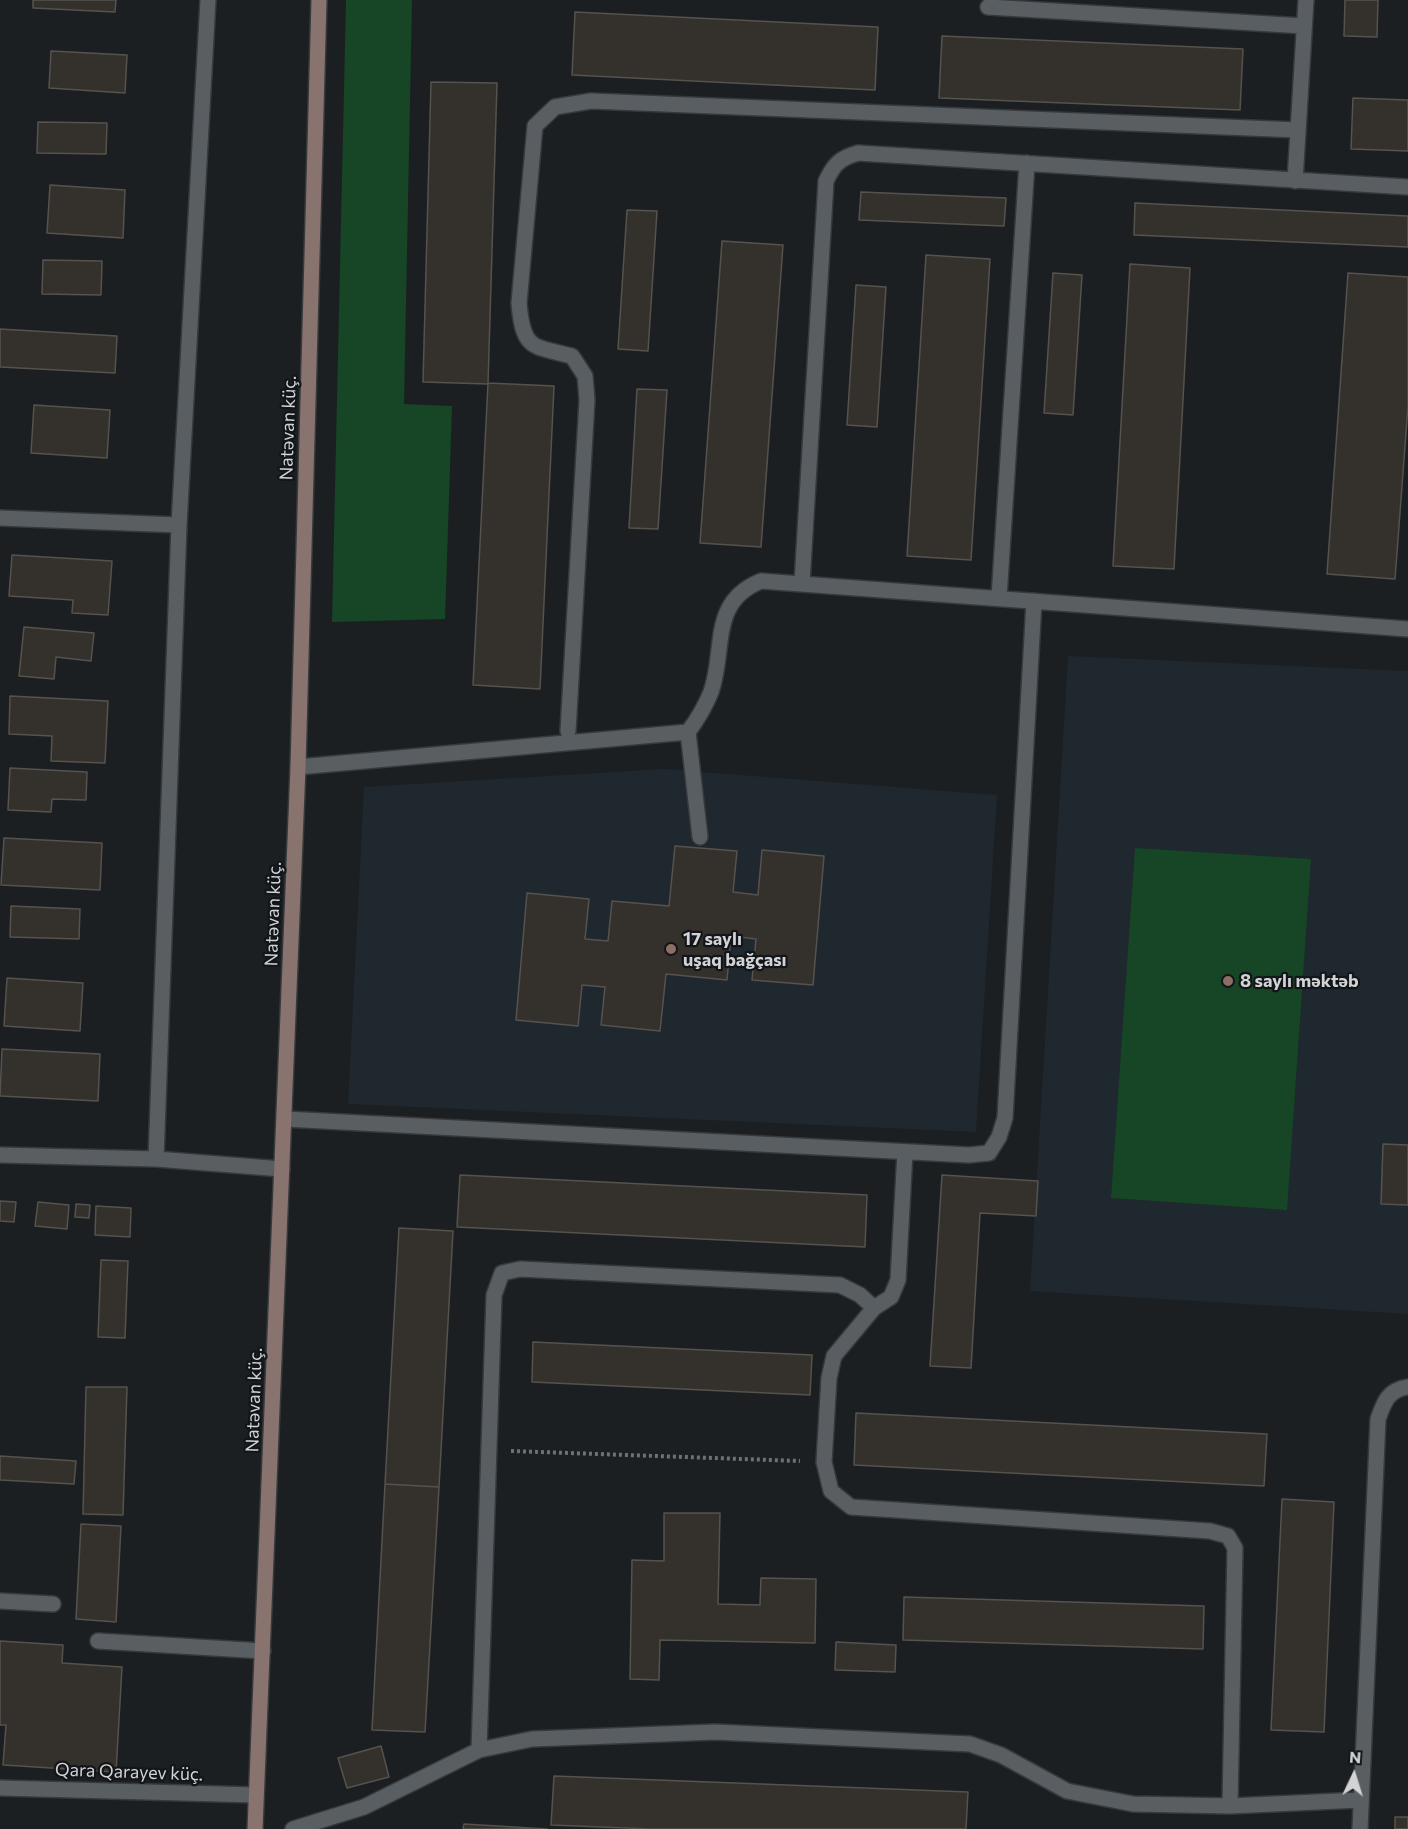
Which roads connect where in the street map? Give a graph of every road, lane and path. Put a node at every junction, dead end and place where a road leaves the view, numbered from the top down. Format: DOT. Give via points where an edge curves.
graph roads {
  1 [pos="208,0"];
  2 [pos="319,0"];
  3 [pos="1306,0"];
  4 [pos="988,7"];
  5 [pos="1304,26"];
  6 [pos="1298,130"];
  7 [pos="1027,163"];
  8 [pos="1295,181"];
  9 [pos="1408,187"];
  10 [pos="0,518"];
  11 [pos="179,525"];
  12 [pos="802,583"];
  13 [pos="999,598"];
  14 [pos="1034,601"];
  15 [pos="1408,628"];
  16 [pos="568,731"];
  17 [pos="688,732"];
  18 [pos="298,766"];
  19 [pos="700,837"];
  20 [pos="285,1119"];
  21 [pos="905,1152"];
  22 [pos="0,1155"];
  23 [pos="156,1159"];
  24 [pos="282,1169"];
  25 [pos="874,1308"];
  26 [pos="1408,1387"];
  27 [pos="489,1450"];
  28 [pos="824,1462"];
  29 [pos="0,1601"];
  30 [pos="53,1604"];
  31 [pos="98,1641"];
  32 [pos="263,1651"];
  33 [pos="479,1750"];
  34 [pos="0,1788"];
  35 [pos="256,1795"];
  36 [pos="1360,1800"];
  37 [pos="1230,1806"];
  38 [pos="255,1829"];
  39 [pos="293,1829"];
  40 [pos="1360,1829"];
  1 -- 11 [label="street"];
  2 -- 18 [label="street, Natəvan küç."];
  3 -- 5 [label="street"];
  4 -- 5 [label="street"];
  5 -- 6 [label="street"];
  6 -- 8 [label="street"];
  6 -- 16 [label="street" via="591,101 555,107 536,126 519,303 521,331 534,347 572,356 585,376 587,400"];
  7 -- 8 [label="street"];
  7 -- 12 [label="street" via="858,153 843,157 832,167 826,181"];
  7 -- 13 [label="street"];
  8 -- 9 [label="street"];
  10 -- 11 [label="street"];
  11 -- 23 [label="street"];
  12 -- 13 [label="street"];
  12 -- 17 [label="street" via="761,581 735,596 725,618 711,691"];
  13 -- 14 [label="street"];
  14 -- 15 [label="street"];
  14 -- 21 [label="street" via="1005,1118 989,1152"];
  17 -- 18 [label="street"];
  17 -- 19 [label="street"];
  18 -- 20 [label="street, Natəvan küç."];
  20 -- 21 [label="street"];
  20 -- 24 [label="street, Natəvan küç."];
  21 -- 25 [label="street" via="898,1280 891,1297"];
  22 -- 23 [label="street"];
  23 -- 24 [label="street"];
  24 -- 32 [label="street, Natəvan küç."];
  25 -- 27 [label="street" via="840,1285 520,1269 502,1273 494,1295"];
  25 -- 28 [label="street" via="834,1356"];
  26 -- 36 [label="street" via="1385,1398 1378,1419"];
  27 -- 28 [label="path"];
  27 -- 33 [label="street"];
  28 -- 37 [label="street" via="831,1491 852,1507 1210,1531 1228,1536 1234,1548"];
  29 -- 30 [label="street"];
  31 -- 32 [label="street"];
  32 -- 35 [label="street, Natəvan küç."];
  33 -- 37 [label="street" via="531,1739 715,1732 970,1744 1001,1755 1067,1791 1133,1804"];
  33 -- 39 [label="street" via="364,1807"];
  34 -- 35 [label="street, Qara Qarayev küç."];
  35 -- 38 [label="street, Natəvan küç."];
  36 -- 37 [label="street"];
  36 -- 40 [label="street"];
}
